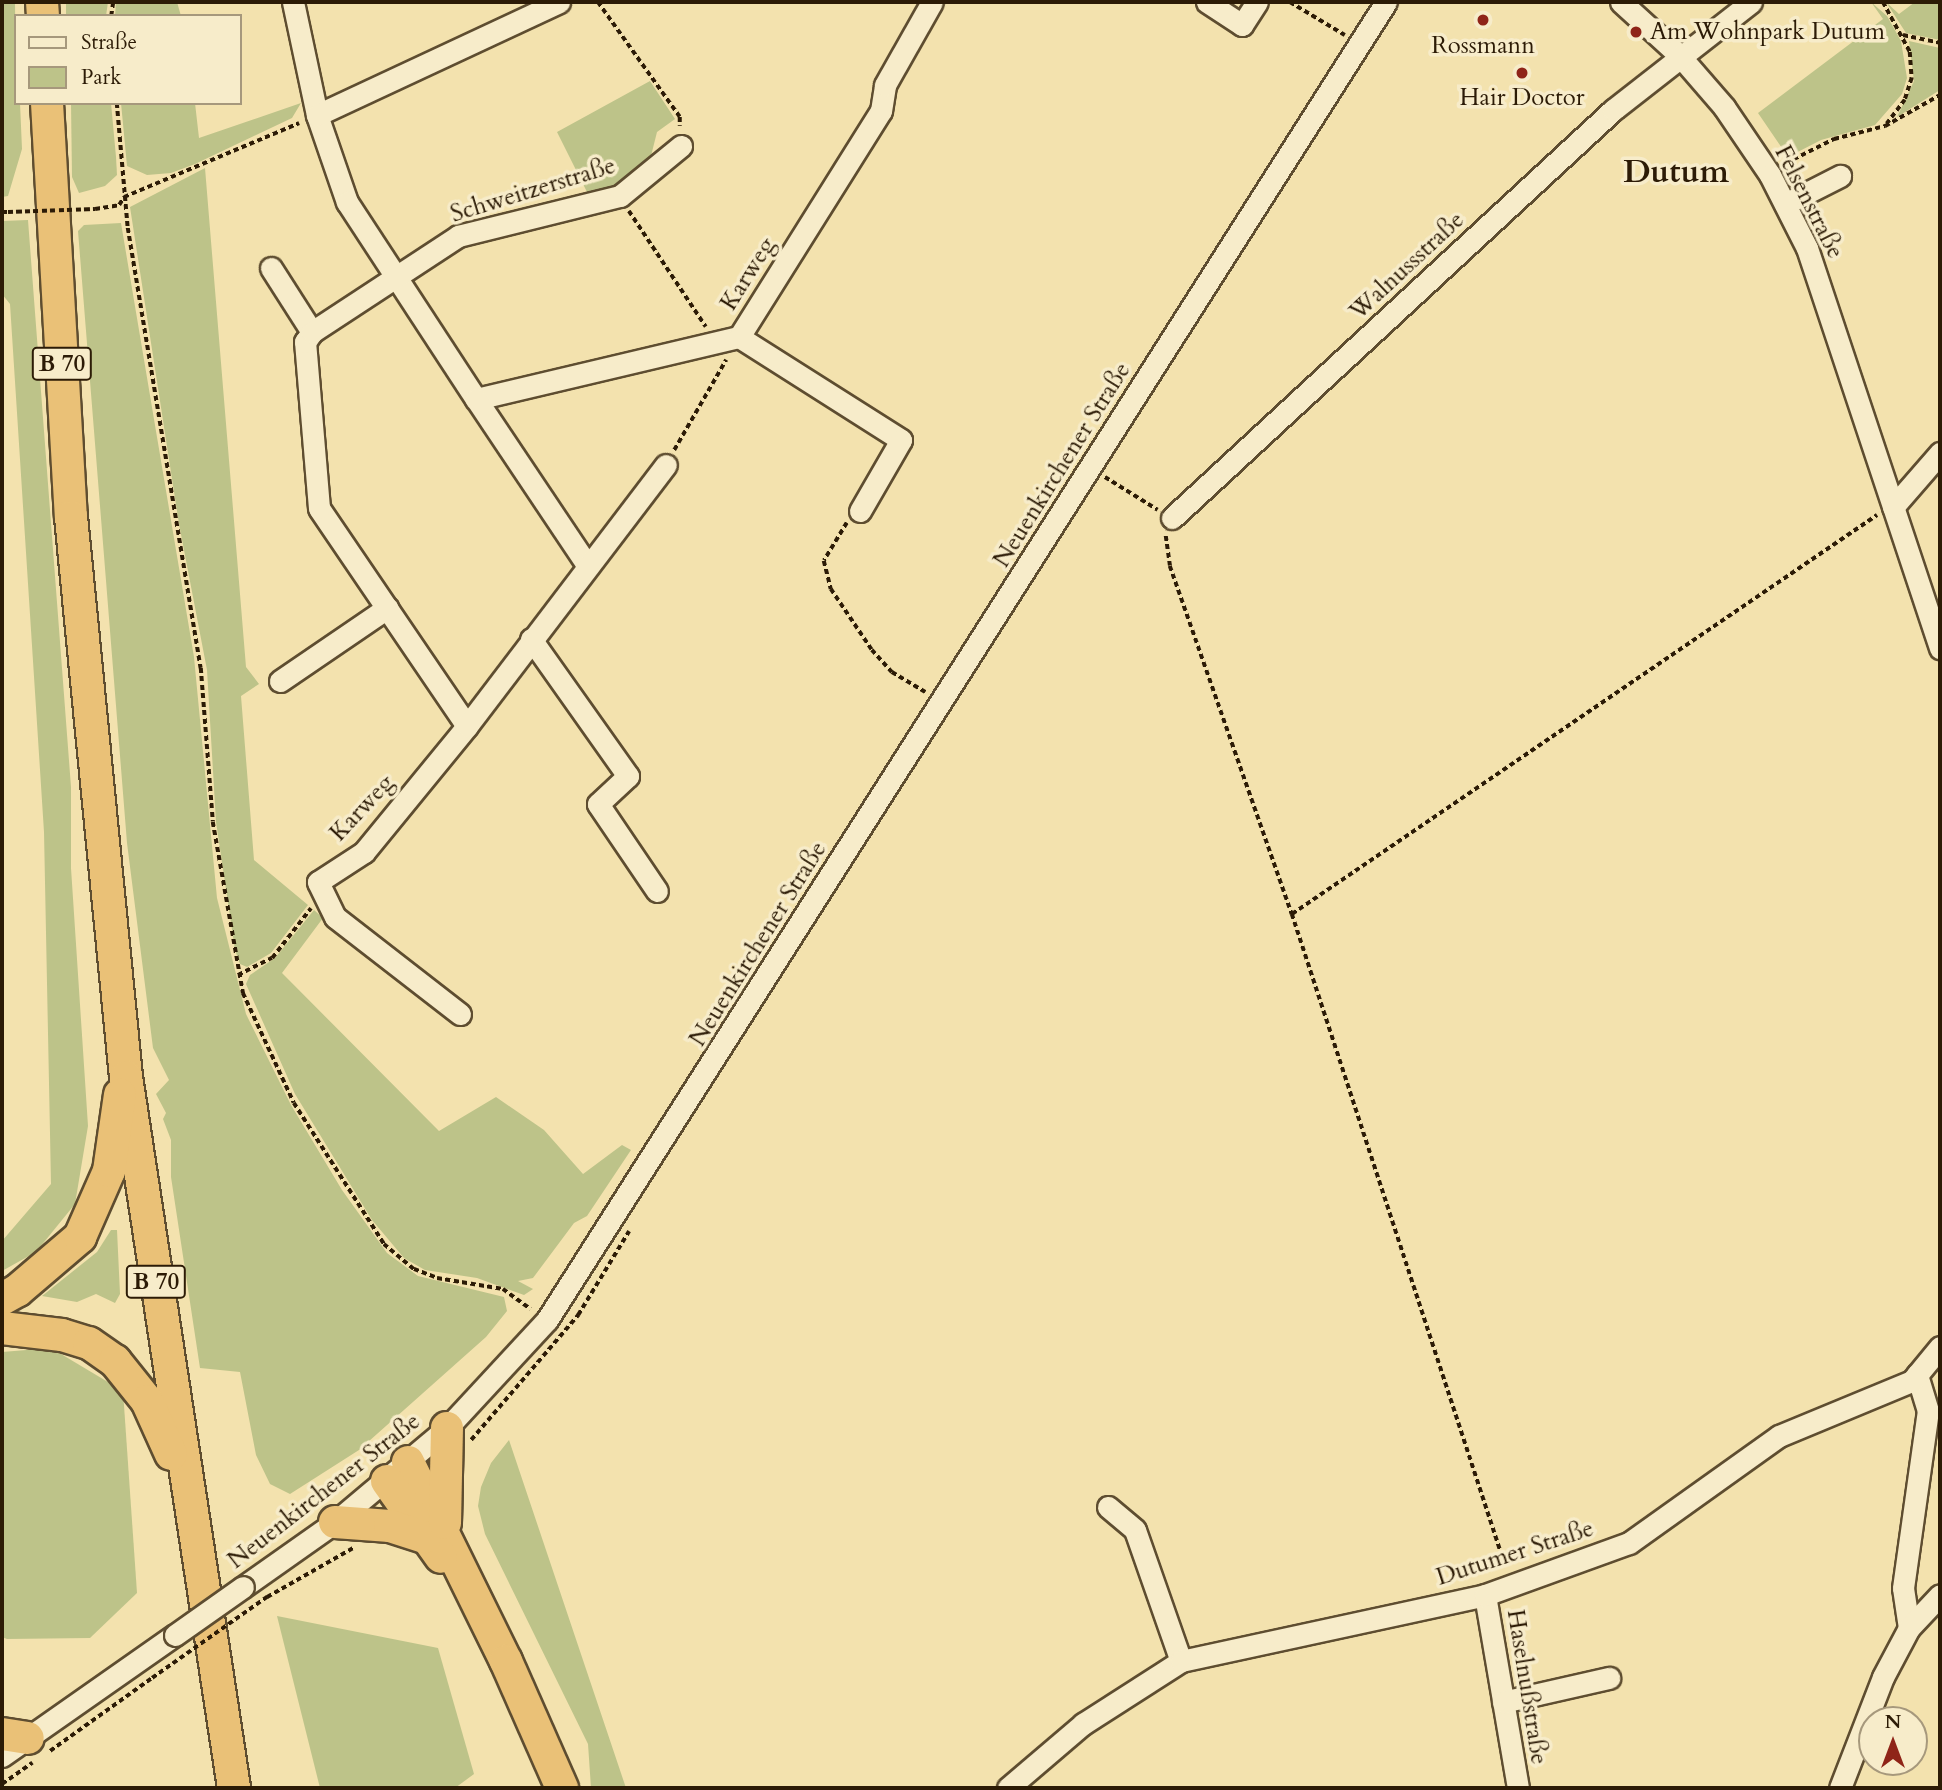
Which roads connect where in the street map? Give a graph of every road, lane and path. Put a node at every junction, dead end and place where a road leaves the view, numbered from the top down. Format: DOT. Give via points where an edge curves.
graph roads {
  1 [pos="293,2"];
  2 [pos="559,2"];
  3 [pos="598,2"];
  4 [pos="932,2"];
  5 [pos="1207,2"];
  6 [pos="1257,2"];
  7 [pos="1290,2"];
  8 [pos="1386,2"];
  9 [pos="1621,2"];
  10 [pos="1751,2"];
  11 [pos="1883,2"];
  12 [pos="1903,35"];
  13 [pos="1940,43"];
  14 [pos="1361,44"];
  15 [pos="1679,55"];
  16 [pos="1940,95"];
  17 [pos="47,105"];
  18 [pos="117,105"];
  19 [pos="317,115"];
  20 [pos="1885,126"];
  21 [pos="681,146"];
  22 [pos="1770,175"];
  23 [pos="1840,176"];
  24 [pos="620,196"];
  25 [pos="124,197"];
  26 [pos="1785,204"];
  27 [pos="2,212"];
  28 [pos="271,268"];
  29 [pos="394,276"];
  30 [pos="312,332"];
  31 [pos="739,337"];
  32 [pos="717,343"];
  33 [pos="475,400"];
  34 [pos="1940,453"];
  35 [pos="666,464"];
  36 [pos="1092,468"];
  37 [pos="1893,507"];
  38 [pos="860,511"];
  39 [pos="1172,518"];
  40 [pos="587,565"];
  41 [pos="387,608"];
  42 [pos="531,639"];
  43 [pos="1940,648"];
  44 [pos="280,681"];
  45 [pos="942,702"];
  46 [pos="467,726"];
  47 [pos="318,883"];
  48 [pos="657,891"];
  49 [pos="1292,914"];
  50 [pos="238,975"];
  51 [pos="460,1014"];
  52 [pos="126,1077"];
  53 [pos="2,1299"];
  54 [pos="547,1320"];
  55 [pos="2,1328"];
  56 [pos="1940,1347"];
  57 [pos="1917,1375"];
  58 [pos="447,1428"];
  59 [pos="397,1471"];
  60 [pos="186,1486"];
  61 [pos="1108,1507"];
  62 [pos="335,1522"];
  63 [pos="435,1536"];
  64 [pos="1494,1592"];
  65 [pos="1940,1595"];
  66 [pos="267,1597"];
  67 [pos="1909,1628"];
  68 [pos="1181,1661"];
  69 [pos="1609,1678"];
  70 [pos="1503,1702"];
  71 [pos="222,1710"];
  72 [pos="539,1730"];
  73 [pos="28,1746"];
  74 [pos="2,1756"];
  75 [pos="2,1784"];
  76 [pos="234,1788"];
  77 [pos="249,1788"];
  78 [pos="539,1788"];
  79 [pos="562,1788"];
  80 [pos="1008,1788"];
  81 [pos="1518,1788"];
  82 [pos="1840,1788"];
  1 -- 19 [label="street"];
  2 -- 19 [label="street"];
  3 -- 21 [label="path" via="680,117"];
  4 -- 31 [label="street, Karweg" via="885,85 881,111"];
  5 -- 6 [label="street" via="1242,24"];
  7 -- 14 [label="path"];
  8 -- 14 [label="street, Neuenkirchener Straße"];
  9 -- 15 [label="street, Felsenstraße"];
  10 -- 15 [label="street, Walnussstraße"];
  11 -- 12 [label="path"];
  12 -- 13 [label="path"];
  12 -- 20 [label="path" via="1912,78 1905,100"];
  14 -- 36 [label="street, Neuenkirchener Straße"];
  15 -- 22 [label="street, Felsenstraße" via="1724,107"];
  15 -- 39 [label="street, Walnussstraße" via="1612,110"];
  16 -- 20 [label="path"];
  17 -- 52 [label="highway, B 70" via="71,517"];
  18 -- 25 [label="path"];
  19 -- 25 [label="path"];
  19 -- 29 [label="street" via="346,202"];
  20 -- 22 [label="path" via="1823,144"];
  21 -- 24 [label="street, Schweitzerstraße"];
  22 -- 26 [label="street, Felsenstraße"];
  23 -- 26 [label="street"];
  24 -- 29 [label="street, Schweitzerstraße" via="458,236"];
  24 -- 32 [label="path"];
  25 -- 27 [label="path, bridge" via="111,208"];
  25 -- 50 [label="path" via="201,668 213,822"];
  26 -- 37 [label="street, Felsenstraße" via="1807,248"];
  28 -- 30 [label="street"];
  29 -- 30 [label="street, Schweitzerstraße"];
  29 -- 33 [label="street"];
  30 -- 41 [label="street" via="305,342 319,508"];
  31 -- 32 [label="street"];
  31 -- 35 [label="path"];
  31 -- 38 [label="street, Karweg" via="901,440"];
  32 -- 33 [label="street"];
  33 -- 40 [label="street"];
  34 -- 37 [label="street"];
  35 -- 40 [label="street, Karweg"];
  36 -- 39 [label="path"];
  36 -- 45 [label="street, Neuenkirchener Straße"];
  37 -- 43 [label="street, Felsenstraße"];
  37 -- 49 [label="path"];
  38 -- 45 [label="path" via="853,514 824,561 831,589 849,621 892,672"];
  39 -- 49 [label="path" via="1167,528 1170,566"];
  40 -- 42 [label="street, Karweg"];
  41 -- 44 [label="street"];
  41 -- 46 [label="street"];
  42 -- 46 [label="street, Karweg"];
  42 -- 48 [label="street" via="628,776 598,804"];
  45 -- 54 [label="street, Neuenkirchener Straße"];
  46 -- 47 [label="street, Karweg" via="364,852"];
  47 -- 50 [label="path" via="310,911 272,958"];
  47 -- 51 [label="street" via="335,917"];
  49 -- 64 [label="path" via="1505,1558"];
  50 -- 54 [label="path" via="294,1103 384,1244 414,1269 437,1278 503,1289"];
  52 -- 53 [label="highway, B 70" via="116,1109 109,1171 79,1237"];
  52 -- 60 [label="highway, B 70"];
  54 -- 58 [label="street, Neuenkirchener Straße"];
  55 -- 60 [label="highway, B 70" via="62,1335 89,1343 115,1361 147,1401"];
  56 -- 57 [label="street, Dutumer Straße"];
  57 -- 64 [label="street, Dutumer Straße" via="1779,1436 1629,1543"];
  57 -- 67 [label="street" via="1928,1411 1903,1588"];
  58 -- 59 [label="street, Neuenkirchener Straße"];
  58 -- 63 [label="highway"];
  59 -- 62 [label="street, Neuenkirchener Straße"];
  59 -- 63 [label="highway"];
  60 -- 71 [label="highway, B 70"];
  61 -- 68 [label="street" via="1135,1530"];
  62 -- 63 [label="highway" via="390,1525"];
  62 -- 73 [label="street, Neuenkirchener Straße, bridge"];
  63 -- 72 [label="highway" via="471,1593"];
  64 -- 68 [label="street, Dutumer Straße"];
  64 -- 70 [label="street, Haselnußstraße"];
  65 -- 67 [label="street"];
  66 -- 73 [label="path, bridge" via="152,1678"];
  67 -- 82 [label="street" via="1883,1677"];
  68 -- 80 [label="street, Dutumer Straße" via="1083,1724"];
  69 -- 70 [label="street"];
  70 -- 81 [label="street, Haselnußstraße"];
  71 -- 76 [label="highway, B 70"];
  71 -- 77 [label="highway, B 70"];
  72 -- 78 [label="highway"];
  72 -- 79 [label="highway"];
  73 -- 74 [label="street, Neuenkirchener Straße"];
  73 -- 75 [label="path"];
}
